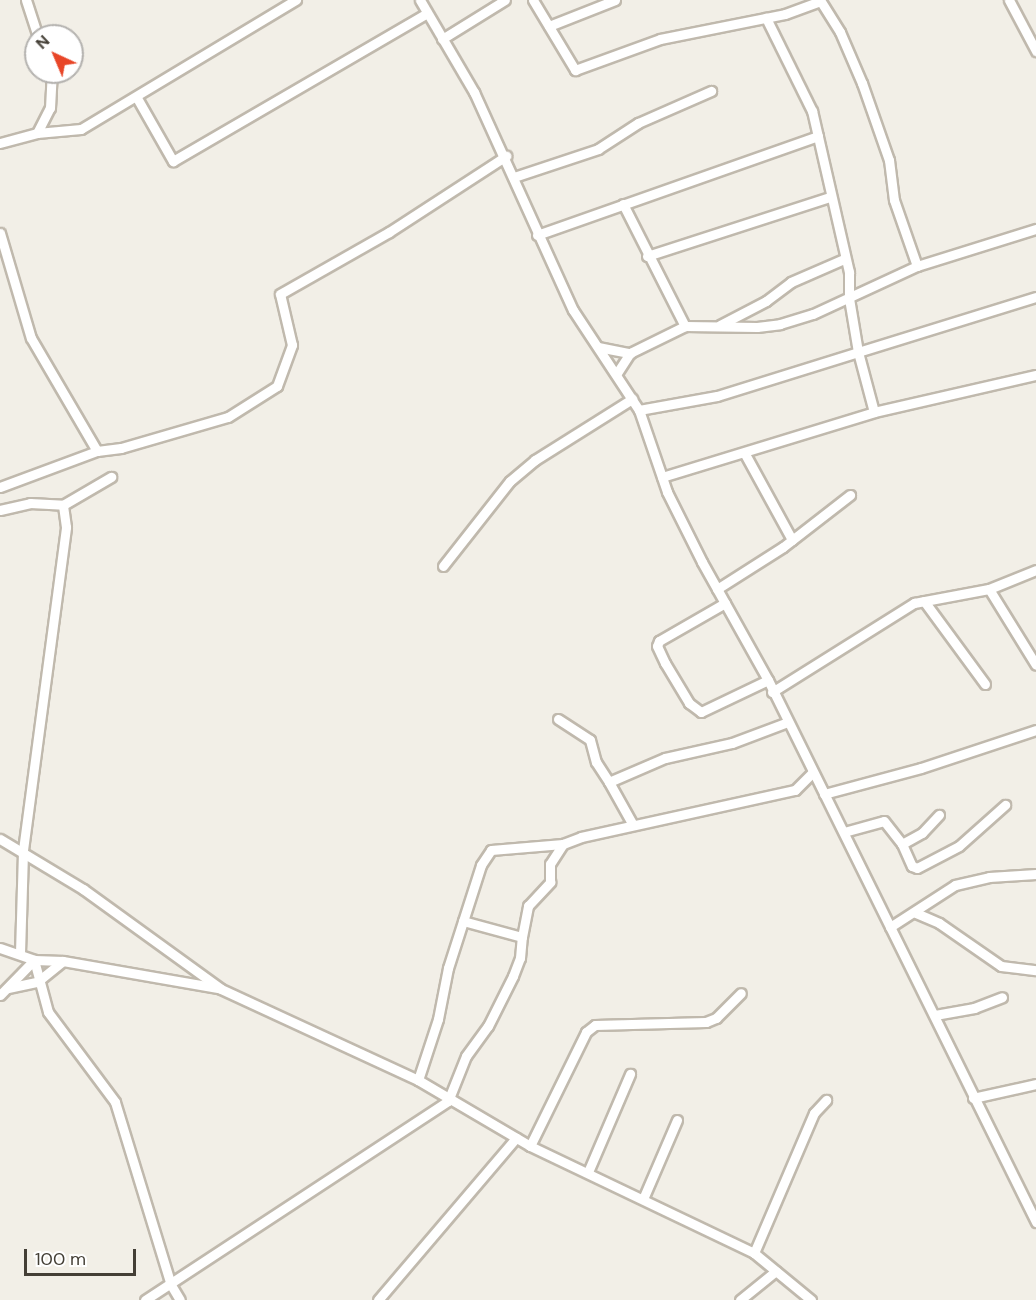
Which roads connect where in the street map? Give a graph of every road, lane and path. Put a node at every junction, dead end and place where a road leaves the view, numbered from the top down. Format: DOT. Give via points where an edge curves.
graph roads {
  1 [pos="26,0"];
  2 [pos="296,0"];
  3 [pos="420,0"];
  4 [pos="505,0"];
  5 [pos="533,0"];
  6 [pos="615,0"];
  7 [pos="820,0"];
  8 [pos="1009,0"];
  9 [pos="493,3"];
  10 [pos="424,15"];
  11 [pos="766,18"];
  12 [pos="34,24"];
  13 [pos="549,26"];
  14 [pos="442,39"];
  15 [pos="1036,51"];
  16 [pos="51,84"];
  17 [pos="711,90"];
  18 [pos="137,98"];
  19 [pos="38,133"];
  20 [pos="818,136"];
  21 [pos="0,143"];
  22 [pos="506,156"];
  23 [pos="514,177"];
  24 [pos="830,197"];
  25 [pos="623,204"];
  26 [pos="1036,229"];
  27 [pos="0,233"];
  28 [pos="537,235"];
  29 [pos="647,256"];
  30 [pos="844,259"];
  31 [pos="917,266"];
  32 [pos="1036,297"];
  33 [pos="849,298"];
  34 [pos="685,326"];
  35 [pos="718,326"];
  36 [pos="598,347"];
  37 [pos="858,352"];
  38 [pos="630,353"];
  39 [pos="616,373"];
  40 [pos="1036,375"];
  41 [pos="632,399"];
  42 [pos="639,410"];
  43 [pos="874,412"];
  44 [pos="97,451"];
  45 [pos="745,454"];
  46 [pos="111,477"];
  47 [pos="662,477"];
  48 [pos="0,487"];
  49 [pos="850,495"];
  50 [pos="63,505"];
  51 [pos="0,510"];
  52 [pos="792,540"];
  53 [pos="444,566"];
  54 [pos="1036,570"];
  55 [pos="717,589"];
  56 [pos="989,589"];
  57 [pos="924,601"];
  58 [pos="725,603"];
  59 [pos="1036,664"];
  60 [pos="768,680"];
  61 [pos="985,684"];
  62 [pos="772,692"];
  63 [pos="558,718"];
  64 [pos="788,722"];
  65 [pos="1036,730"];
  66 [pos="812,773"];
  67 [pos="609,782"];
  68 [pos="800,789"];
  69 [pos="822,790"];
  70 [pos="1005,805"];
  71 [pos="939,815"];
  72 [pos="633,825"];
  73 [pos="844,832"];
  74 [pos="0,839"];
  75 [pos="563,844"];
  76 [pos="902,844"];
  77 [pos="23,850"];
  78 [pos="1036,873"];
  79 [pos="916,913"];
  80 [pos="463,921"];
  81 [pos="890,927"];
  82 [pos="522,937"];
  83 [pos="0,948"];
  84 [pos="20,953"];
  85 [pos="34,960"];
  86 [pos="63,961"];
  87 [pos="1036,970"];
  88 [pos="37,982"];
  89 [pos="8,988"];
  90 [pos="221,989"];
  91 [pos="741,993"];
  92 [pos="0,995"];
  93 [pos="1002,997"];
  94 [pos="935,1015"];
  95 [pos="630,1074"];
  96 [pos="418,1080"];
  97 [pos="1036,1084"];
  98 [pos="973,1098"];
  99 [pos="826,1100"];
  100 [pos="448,1101"];
  101 [pos="677,1120"];
  102 [pos="516,1138"];
  103 [pos="530,1146"];
  104 [pos="588,1173"];
  105 [pos="643,1199"];
  106 [pos="1036,1222"];
  107 [pos="754,1253"];
  108 [pos="776,1271"];
  109 [pos="171,1285"];
  110 [pos="145,1300"];
  111 [pos="180,1300"];
  112 [pos="378,1300"];
  113 [pos="740,1300"];
  114 [pos="811,1300"];
  1 -- 12 [label="street"];
  2 -- 18 [label="street"];
  3 -- 14 [label="street"];
  4 -- 9 [label="street"];
  5 -- 13 [label="street"];
  6 -- 13 [label="street"];
  7 -- 11 [label="street"];
  7 -- 31 [label="street" via="840,32 862,83 889,160 894,200"];
  8 -- 15 [label="street"];
  9 -- 14 [label="street"];
  10 -- 18 [label="street" via="173,161"];
  11 -- 13 [label="street" via="660,39 580,70 568,63"];
  11 -- 20 [label="street" via="802,87"];
  14 -- 22 [label="street"];
  16 -- 19 [label="street" via="50,108"];
  17 -- 23 [label="street" via="638,123 598,149"];
  18 -- 19 [label="street" via="81,129"];
  19 -- 21 [label="street"];
  20 -- 24 [label="street"];
  20 -- 25 [label="street"];
  22 -- 23 [label="street"];
  22 -- 44 [label="street" via="389,232 280,294 292,345 277,386 228,417 121,448"];
  23 -- 28 [label="street"];
  24 -- 29 [label="street"];
  24 -- 30 [label="street"];
  25 -- 28 [label="street"];
  25 -- 29 [label="street"];
  26 -- 31 [label="street"];
  27 -- 44 [label="street" via="31,338"];
  28 -- 36 [label="street" via="573,310"];
  29 -- 34 [label="street"];
  30 -- 33 [label="street" via="849,272"];
  30 -- 35 [label="street" via="791,282 766,301"];
  31 -- 33 [label="street"];
  32 -- 37 [label="street"];
  33 -- 35 [label="street" via="780,324"];
  33 -- 37 [label="street"];
  34 -- 35 [label="street"];
  34 -- 38 [label="street"];
  36 -- 38 [label="street"];
  36 -- 39 [label="street"];
  37 -- 42 [label="street" via="717,396"];
  37 -- 43 [label="street"];
  38 -- 39 [label="street"];
  39 -- 41 [label="street"];
  40 -- 43 [label="street"];
  41 -- 42 [label="street"];
  41 -- 53 [label="street" via="535,460 510,481"];
  42 -- 47 [label="street"];
  43 -- 45 [label="street"];
  44 -- 48 [label="street"];
  45 -- 47 [label="street"];
  45 -- 52 [label="street"];
  46 -- 50 [label="street"];
  47 -- 55 [label="street"];
  49 -- 52 [label="street"];
  50 -- 51 [label="street" via="30,503"];
  50 -- 77 [label="street" via="66,527"];
  52 -- 55 [label="street"];
  54 -- 56 [label="street"];
  55 -- 58 [label="street"];
  56 -- 57 [label="street"];
  56 -- 59 [label="street"];
  57 -- 61 [label="street"];
  57 -- 62 [label="street" via="900,610"];
  58 -- 60 [label="street"];
  58 -- 60 [label="street" via="659,641 657,646 665,663 689,703 701,712"];
  60 -- 62 [label="street"];
  62 -- 64 [label="street"];
  63 -- 67 [label="street" via="590,740 596,762"];
  64 -- 66 [label="street"];
  64 -- 67 [label="street" via="732,743 665,758"];
  65 -- 69 [label="street" via="921,768"];
  66 -- 68 [label="street"];
  66 -- 69 [label="street"];
  67 -- 72 [label="street"];
  68 -- 69 [label="street"];
  68 -- 72 [label="street"];
  69 -- 73 [label="street"];
  70 -- 76 [label="street" via="969,838 928,864 912,866"];
  71 -- 76 [label="street" via="922,833"];
  72 -- 75 [label="street"];
  73 -- 76 [label="street" via="880,820"];
  73 -- 81 [label="street"];
  74 -- 77 [label="street"];
  75 -- 80 [label="street" via="491,850 481,865"];
  75 -- 82 [label="street" via="550,864 550,882 528,906"];
  77 -- 84 [label="street"];
  77 -- 90 [label="street"];
  78 -- 79 [label="street" via="989,877 956,885"];
  79 -- 81 [label="street"];
  79 -- 87 [label="street" via="939,923 1001,966"];
  80 -- 82 [label="street"];
  80 -- 96 [label="street"];
  81 -- 94 [label="street"];
  82 -- 100 [label="street" via="513,976 488,1026 466,1056"];
  83 -- 84 [label="street"];
  84 -- 85 [label="street"];
  85 -- 86 [label="street"];
  85 -- 88 [label="street"];
  85 -- 89 [label="street"];
  86 -- 88 [label="street"];
  86 -- 90 [label="street"];
  88 -- 89 [label="street"];
  88 -- 109 [label="street" via="48,1012 115,1102"];
  89 -- 92 [label="street"];
  90 -- 96 [label="street"];
  91 -- 103 [label="street" via="717,1018 706,1022 595,1025 586,1032"];
  93 -- 94 [label="street" via="974,1008"];
  94 -- 98 [label="street"];
  95 -- 104 [label="street"];
  96 -- 100 [label="street"];
  97 -- 98 [label="street"];
  98 -- 106 [label="street"];
  99 -- 107 [label="street" via="814,1113"];
  100 -- 102 [label="street"];
  100 -- 109 [label="street"];
  101 -- 105 [label="street"];
  102 -- 103 [label="street"];
  102 -- 112 [label="street"];
  103 -- 104 [label="street"];
  104 -- 105 [label="street"];
  105 -- 107 [label="street"];
  107 -- 108 [label="street"];
  108 -- 113 [label="street"];
  108 -- 114 [label="street"];
  109 -- 110 [label="street"];
  109 -- 111 [label="street"];
}
